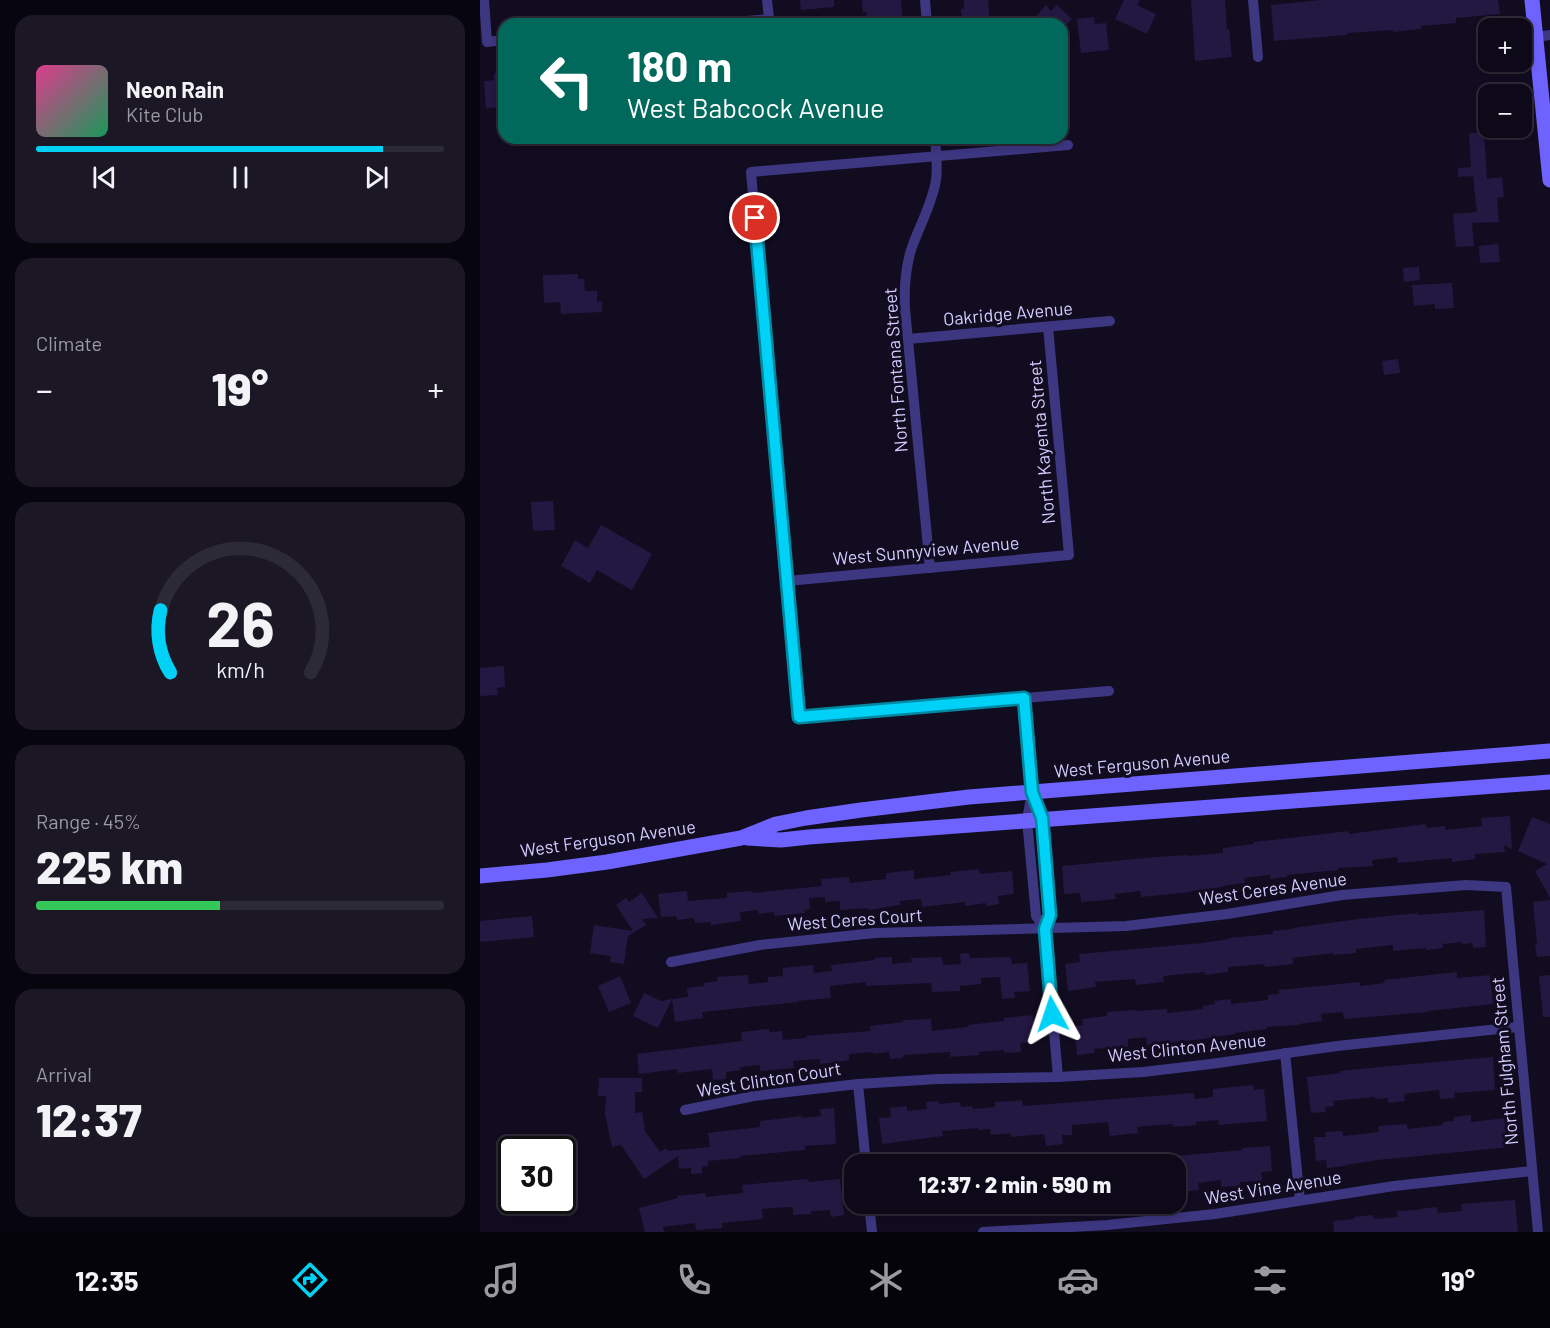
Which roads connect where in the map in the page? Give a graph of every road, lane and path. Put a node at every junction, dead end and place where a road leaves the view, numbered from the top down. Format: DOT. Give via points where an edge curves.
graph roads {
  1 [pos="484,0"];
  2 [pos="767,0"];
  3 [pos="925,0"];
  4 [pos="1253,0"];
  5 [pos="1532,0"];
  6 [pos="769,18"];
  7 [pos="926,18"];
  8 [pos="1543,36"];
  9 [pos="498,41"];
  10 [pos="1258,57"];
  11 [pos="1544,60"];
  12 [pos="936,144"];
  13 [pos="1068,145"];
  14 [pos="937,156"];
  15 [pos="1550,180"];
  16 [pos="1110,321"];
  17 [pos="1048,327"];
  18 [pos="908,339"];
  19 [pos="1069,555"];
  20 [pos="930,568"];
  21 [pos="787,581"];
  22 [pos="1109,691"];
  23 [pos="1024,698"];
  24 [pos="1550,751"];
  25 [pos="1550,782"];
  26 [pos="1032,792"];
  27 [pos="1034,819"];
  28 [pos="741,838"];
  29 [pos="480,876"];
  30 [pos="1506,886"];
  31 [pos="1045,929"];
  32 [pos="671,962"];
  33 [pos="1518,1027"];
  34 [pos="1285,1053"];
  35 [pos="1058,1077"];
  36 [pos="858,1084"];
  37 [pos="685,1110"];
  38 [pos="865,1154"];
  39 [pos="1532,1171"];
  40 [pos="1300,1200"];
  41 [pos="870,1214"];
  42 [pos="1044,1230"];
  43 [pos="872,1232"];
  44 [pos="983,1232"];
  45 [pos="1538,1232"];
  1 -- 9 [label="street" via="487,42"];
  2 -- 6 [label="street"];
  3 -- 7 [label="street"];
  4 -- 10 [label="street"];
  5 -- 8 [label="street"];
  8 -- 11 [label="street"];
  11 -- 15 [label="street"];
  12 -- 14 [label="street, North Fontana Street"];
  13 -- 14 [label="street"];
  14 -- 18 [label="street, North Fontana Street" via="932,198 907,266 904,287"];
  14 -- 21 [label="street" via="752,172"];
  16 -- 17 [label="street, Oakridge Avenue"];
  17 -- 18 [label="street, Oakridge Avenue"];
  17 -- 19 [label="street, North Kayenta Street"];
  18 -- 20 [label="street, North Fontana Street"];
  19 -- 20 [label="street, West Sunnyview Avenue"];
  20 -- 21 [label="street, West Sunnyview Avenue"];
  21 -- 23 [label="street" via="799,717"];
  22 -- 23 [label="street"];
  23 -- 26 [label="street"];
  24 -- 26 [label="street, West Ferguson Avenue"];
  25 -- 27 [label="street, West Ferguson Avenue"];
  26 -- 27 [label="street"];
  26 -- 28 [label="street, West Ferguson Avenue" via="834,814 776,824"];
  27 -- 28 [label="street, West Ferguson Avenue" via="781,840"];
  27 -- 31 [label="street" via="1036,916"];
  28 -- 29 [label="street, West Ferguson Avenue" via="607,862"];
  30 -- 31 [label="street, West Ceres Avenue" via="1467,885 1342,895 1126,926"];
  30 -- 33 [label="street, North Fulgham Street"];
  31 -- 32 [label="street, West Ceres Court" via="875,933 760,945"];
  31 -- 35 [label="street"];
  33 -- 34 [label="street, West Clinton Avenue"];
  33 -- 39 [label="street, North Fulgham Street"];
  34 -- 35 [label="street, West Clinton Avenue" via="1143,1072"];
  34 -- 40 [label="street"];
  35 -- 36 [label="street, West Clinton Avenue"];
  36 -- 37 [label="street, West Clinton Court" via="754,1096"];
  36 -- 38 [label="street"];
  39 -- 40 [label="street, West Vine Avenue"];
  39 -- 45 [label="street, North Fulgham Street"];
  40 -- 42 [label="street, West Vine Avenue" via="1215,1214"];
  41 -- 43 [label="street"];
  42 -- 44 [label="street, West Vine Avenue"];
}
